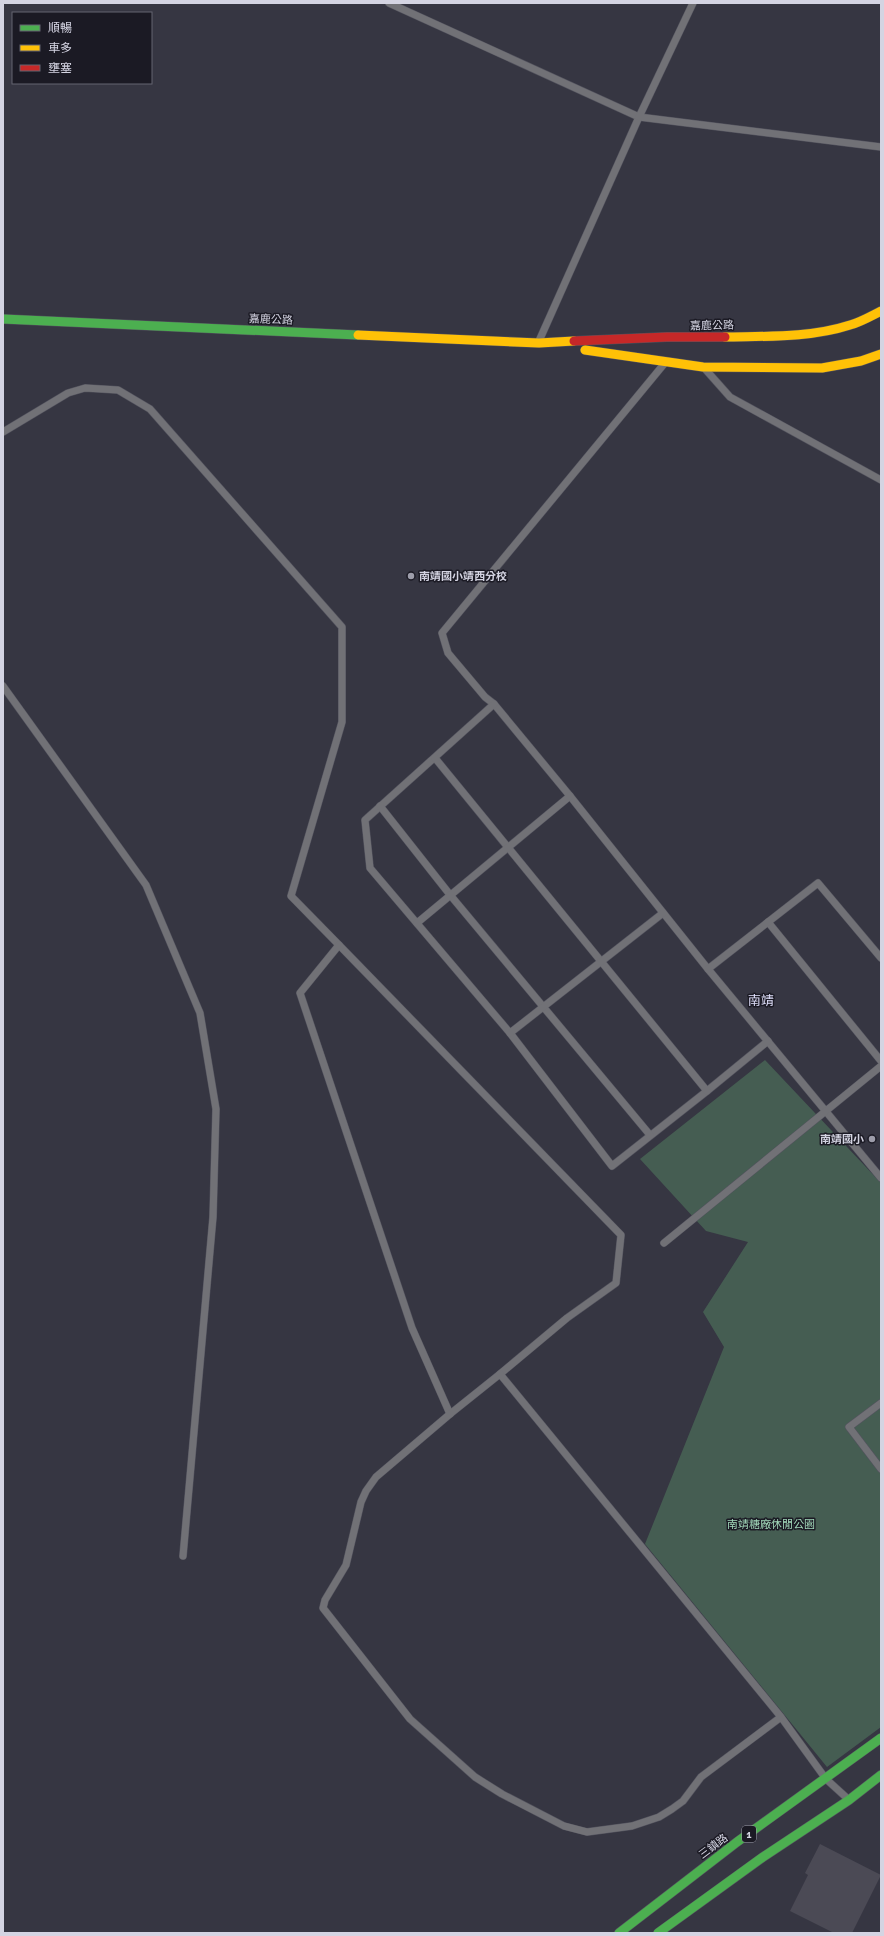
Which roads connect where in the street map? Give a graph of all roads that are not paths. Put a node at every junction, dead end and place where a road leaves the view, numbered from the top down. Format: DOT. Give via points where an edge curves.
graph roads {
  1 [pos="389,3"];
  2 [pos="693,3"];
  3 [pos="639,117"];
  4 [pos="881,148"];
  5 [pos="881,311"];
  6 [pos="3,319"];
  7 [pos="538,342"];
  8 [pos="881,354"];
  9 [pos="666,362"];
  10 [pos="703,367"];
  11 [pos="3,432"];
  12 [pos="881,480"];
  13 [pos="3,686"];
  14 [pos="494,704"];
  15 [pos="435,758"];
  16 [pos="570,796"];
  17 [pos="380,806"];
  18 [pos="510,848"];
  19 [pos="451,896"];
  20 [pos="663,913"];
  21 [pos="768,922"];
  22 [pos="417,923"];
  23 [pos="339,945"];
  24 [pos="881,958"];
  25 [pos="602,962"];
  26 [pos="708,969"];
  27 [pos="544,1008"];
  28 [pos="510,1034"];
  29 [pos="768,1040"];
  30 [pos="881,1061"];
  31 [pos="881,1066"];
  32 [pos="707,1091"];
  33 [pos="826,1112"];
  34 [pos="650,1135"];
  35 [pos="881,1178"];
  36 [pos="664,1243"];
  37 [pos="500,1374"];
  38 [pos="881,1403"];
  39 [pos="450,1414"];
  40 [pos="881,1469"];
  41 [pos="183,1556"];
  42 [pos="781,1717"];
  43 [pos="881,1738"];
  44 [pos="881,1775"];
  45 [pos="826,1779"];
  46 [pos="849,1800"];
  47 [pos="619,1933"];
  48 [pos="658,1933"];
  1 -- 3 [label="lane"];
  2 -- 3 [label="lane"];
  3 -- 4 [label="lane"];
  3 -- 7 [label="lane"];
  5 -- 7 [label="main road, 嘉鹿公路" via="851,325 783,336"];
  6 -- 7 [label="main road, 嘉鹿公路"];
  7 -- 9 [label="main road, 嘉鹿公路"];
  8 -- 10 [label="main road, 嘉鹿公路" via="861,361 822,368"];
  9 -- 10 [label="main road, 嘉鹿公路"];
  9 -- 14 [label="lane" via="442,633 448,653"];
  10 -- 12 [label="lane" via="730,397"];
  11 -- 23 [label="lane" via="68,393 85,388 118,390 150,409 342,627 342,722 291,896"];
  13 -- 41 [label="lane" via="146,886 200,1013 216,1109 213,1217"];
  14 -- 15 [label="lane"];
  14 -- 16 [label="lane"];
  15 -- 17 [label="lane"];
  15 -- 18 [label="lane"];
  16 -- 18 [label="lane"];
  16 -- 20 [label="lane"];
  17 -- 19 [label="lane"];
  17 -- 22 [label="lane" via="365,820 370,868"];
  18 -- 19 [label="lane"];
  18 -- 25 [label="lane"];
  19 -- 22 [label="lane"];
  19 -- 27 [label="lane"];
  20 -- 25 [label="lane"];
  20 -- 26 [label="lane"];
  21 -- 24 [label="lane" via="818,883"];
  21 -- 26 [label="lane"];
  21 -- 30 [label="lane"];
  22 -- 28 [label="lane"];
  23 -- 37 [label="lane" via="621,1235 616,1283 567,1318"];
  23 -- 39 [label="lane" via="300,993 412,1328"];
  25 -- 27 [label="lane"];
  25 -- 32 [label="lane"];
  26 -- 29 [label="lane"];
  27 -- 28 [label="lane"];
  27 -- 34 [label="lane"];
  28 -- 34 [label="lane" via="612,1166"];
  29 -- 32 [label="lane"];
  29 -- 33 [label="lane"];
  31 -- 33 [label="lane"];
  32 -- 34 [label="lane"];
  33 -- 35 [label="lane"];
  33 -- 36 [label="lane"];
  37 -- 39 [label="lane"];
  37 -- 42 [label="lane"];
  38 -- 40 [label="lane" via="849,1427"];
  39 -- 42 [label="lane" via="376,1477 366,1491 346,1565 325,1600 323,1608 410,1719 475,1777 564,1826 586,1832 632,1826 659,1817 683,1801 701,1777"];
  42 -- 45 [label="lane"];
  43 -- 45 [label="main road, 三鎮路 / 1"];
  44 -- 46 [label="main road, 1"];
  45 -- 46 [label="lane"];
  45 -- 47 [label="main road, 三鎮路 / 1" via="737,1842"];
  46 -- 48 [label="main road, 1" via="763,1857"];
}
